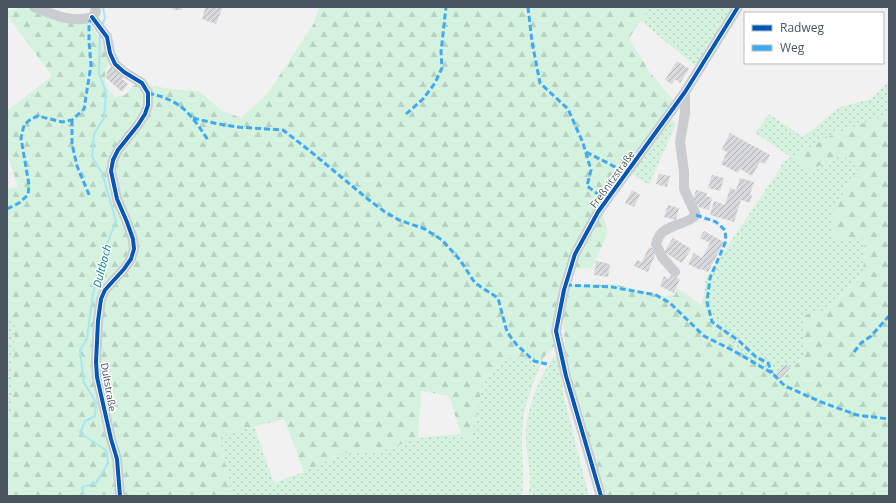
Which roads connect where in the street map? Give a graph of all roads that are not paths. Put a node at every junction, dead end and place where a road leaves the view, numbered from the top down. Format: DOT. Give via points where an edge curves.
graph roads {
  1 [pos="34,7"];
  2 [pos="95,7"];
  3 [pos="738,7"];
  4 [pos="92,17"];
  5 [pos="685,92"];
  6 [pos="675,272"];
  7 [pos="120,496"];
  8 [pos="601,496"];
  1 -- 4 [label="street" via="75,20"];
  2 -- 4 [label="street" via="96,12"];
  3 -- 5 [label="street, Freßnitzstraße"];
  4 -- 7 [label="street, Dultstraße" via="107,37 115,64 142,83 148,93 145,114 113,160 111,171 116,199 128,222 134,249 131,260 105,290 98,321 97,377 117,459"];
  5 -- 6 [label="street" via="685,113 680,142 684,189 696,215 691,220 659,235 656,244 662,257"];
  5 -- 8 [label="street, Freßnitzstraße" via="598,212 575,254 564,290 556,331 566,376"];
}
